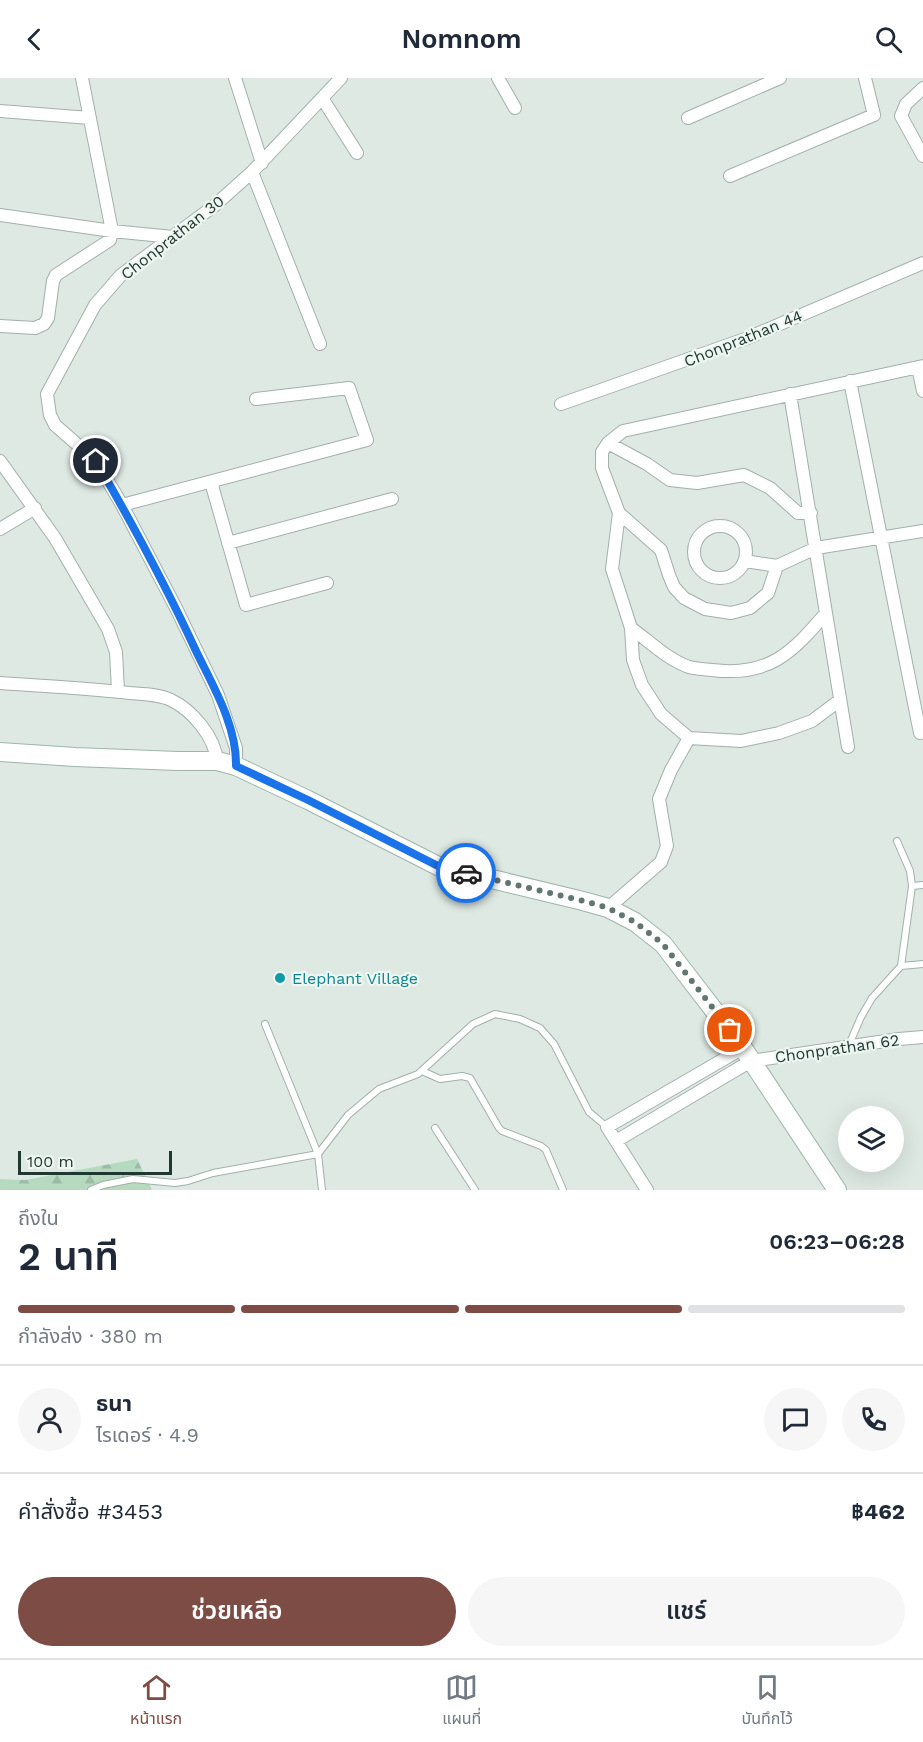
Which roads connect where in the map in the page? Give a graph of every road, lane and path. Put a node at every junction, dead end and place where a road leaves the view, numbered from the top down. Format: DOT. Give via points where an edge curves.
graph roads {
  1 [pos="82,78"];
  2 [pos="235,78"];
  3 [pos="498,78"];
  4 [pos="780,78"];
  5 [pos="865,78"];
  6 [pos="338,79"];
  7 [pos="923,88"];
  8 [pos="322,98"];
  9 [pos="516,108"];
  10 [pos="0,111"];
  11 [pos="90,118"];
  12 [pos="688,118"];
  13 [pos="357,153"];
  14 [pos="923,156"];
  15 [pos="262,163"];
  16 [pos="252,172"];
  17 [pos="730,176"];
  18 [pos="0,215"];
  19 [pos="112,231"];
  20 [pos="173,237"];
  21 [pos="923,263"];
  22 [pos="0,326"];
  23 [pos="320,344"];
  24 [pos="921,366"];
  25 [pos="850,381"];
  26 [pos="923,391"];
  27 [pos="790,394"];
  28 [pos="256,399"];
  29 [pos="561,404"];
  30 [pos="608,443"];
  31 [pos="0,461"];
  32 [pos="211,482"];
  33 [pos="392,499"];
  34 [pos="122,505"];
  35 [pos="35,508"];
  36 [pos="619,513"];
  37 [pos="811,513"];
  38 [pos="0,530"];
  39 [pos="923,531"];
  40 [pos="882,537"];
  41 [pos="228,543"];
  42 [pos="816,548"];
  43 [pos="745,561"];
  44 [pos="777,566"];
  45 [pos="327,583"];
  46 [pos="826,613"];
  47 [pos="631,628"];
  48 [pos="0,683"];
  49 [pos="118,691"];
  50 [pos="840,700"];
  51 [pos="920,733"];
  52 [pos="689,738"];
  53 [pos="848,747"];
  54 [pos="0,752"];
  55 [pos="217,760"];
  56 [pos="236,766"];
  57 [pos="897,841"];
  58 [pos="923,885"];
  59 [pos="912,886"];
  60 [pos="608,908"];
  61 [pos="923,964"];
  62 [pos="901,966"];
  63 [pos="265,1024"];
  64 [pos="923,1037"];
  65 [pos="848,1047"];
  66 [pos="747,1054"];
  67 [pos="422,1071"];
  68 [pos="607,1127"];
  69 [pos="435,1128"];
  70 [pos="616,1141"];
  71 [pos="318,1154"];
  72 [pos="91,1190"];
  73 [pos="322,1190"];
  74 [pos="475,1190"];
  75 [pos="563,1190"];
  76 [pos="647,1190"];
  77 [pos="837,1190"];
  1 -- 11 [label="street"];
  2 -- 15 [label="street"];
  3 -- 9 [label="street"];
  4 -- 12 [label="street"];
  5 -- 17 [label="street" via="874,115"];
  6 -- 8 [label="street, Chonprathan 30"];
  7 -- 14 [label="street" via="906,104 901,116"];
  8 -- 13 [label="street"];
  8 -- 15 [label="street, Chonprathan 30"];
  10 -- 11 [label="street"];
  11 -- 19 [label="street"];
  15 -- 16 [label="street, Chonprathan 30"];
  16 -- 20 [label="street, Chonprathan 30"];
  16 -- 23 [label="street"];
  18 -- 19 [label="street"];
  19 -- 20 [label="street"];
  19 -- 22 [label="street" via="110,240 56,274 44,324 35,328"];
  20 -- 34 [label="street, Chonprathan 30" via="121,275 95,305 47,394 55,424 96,461"];
  21 -- 29 [label="street, Chonprathan 44" via="745,339"];
  24 -- 25 [label="street"];
  24 -- 26 [label="street"];
  25 -- 27 [label="street"];
  25 -- 40 [label="street"];
  27 -- 30 [label="street" via="623,431"];
  27 -- 37 [label="street"];
  28 -- 32 [label="street" via="349,388 367,440"];
  30 -- 36 [label="street" via="602,452 602,468"];
  30 -- 37 [label="street" via="670,480 697,483 744,475 770,488 798,513"];
  31 -- 35 [label="street"];
  32 -- 34 [label="street"];
  32 -- 41 [label="street"];
  33 -- 41 [label="street"];
  34 -- 56 [label="street, Chonprathan 30" via="218,695 236,748"];
  35 -- 38 [label="street"];
  35 -- 49 [label="street" via="108,629 116,652"];
  36 -- 44 [label="street" via="661,550 669,575 684,598 705,609 730,613 750,608 768,593"];
  36 -- 47 [label="street" via="612,569"];
  37 -- 42 [label="street"];
  39 -- 40 [label="street"];
  40 -- 42 [label="street"];
  40 -- 51 [label="street"];
  41 -- 45 [label="street" via="246,605"];
  42 -- 44 [label="street"];
  42 -- 46 [label="street"];
  43 -- 43 [label="street" via="733,576 713,578 699,568 695,544 706,530 730,528 744,540"];
  43 -- 44 [label="street"];
  46 -- 47 [label="street" via="798,645 768,665 733,673 689,667"];
  46 -- 50 [label="street"];
  47 -- 52 [label="street" via="633,660 642,685 661,714"];
  48 -- 49 [label="street"];
  49 -- 55 [label="street" via="161,696 183,707 208,737"];
  50 -- 52 [label="street" via="812,721 779,733 741,741"];
  50 -- 53 [label="street"];
  52 -- 60 [label="street" via="659,799 667,846 661,862"];
  54 -- 55 [label="street"];
  55 -- 56 [label="street"];
  56 -- 60 [label="street" via="438,866"];
  57 -- 59 [label="lane"];
  58 -- 59 [label="lane"];
  59 -- 62 [label="lane"];
  60 -- 66 [label="street" via="635,922 663,944"];
  61 -- 62 [label="lane"];
  62 -- 65 [label="lane" via="872,998"];
  63 -- 71 [label="lane"];
  64 -- 65 [label="street, Chonprathan 62"];
  65 -- 66 [label="street, Chonprathan 62"];
  66 -- 68 [label="street"];
  66 -- 70 [label="street"];
  66 -- 77 [label="street"];
  67 -- 68 [label="lane" via="473,1024 495,1014 520,1019 540,1028 554,1044 589,1112"];
  67 -- 71 [label="lane" via="379,1089 348,1115"];
  67 -- 75 [label="lane" via="440,1079 470,1078 502,1131 546,1150"];
  68 -- 70 [label="street"];
  69 -- 74 [label="lane"];
  70 -- 76 [label="street"];
  71 -- 72 [label="lane" via="188,1181 133,1179"];
  71 -- 73 [label="lane"];
}
